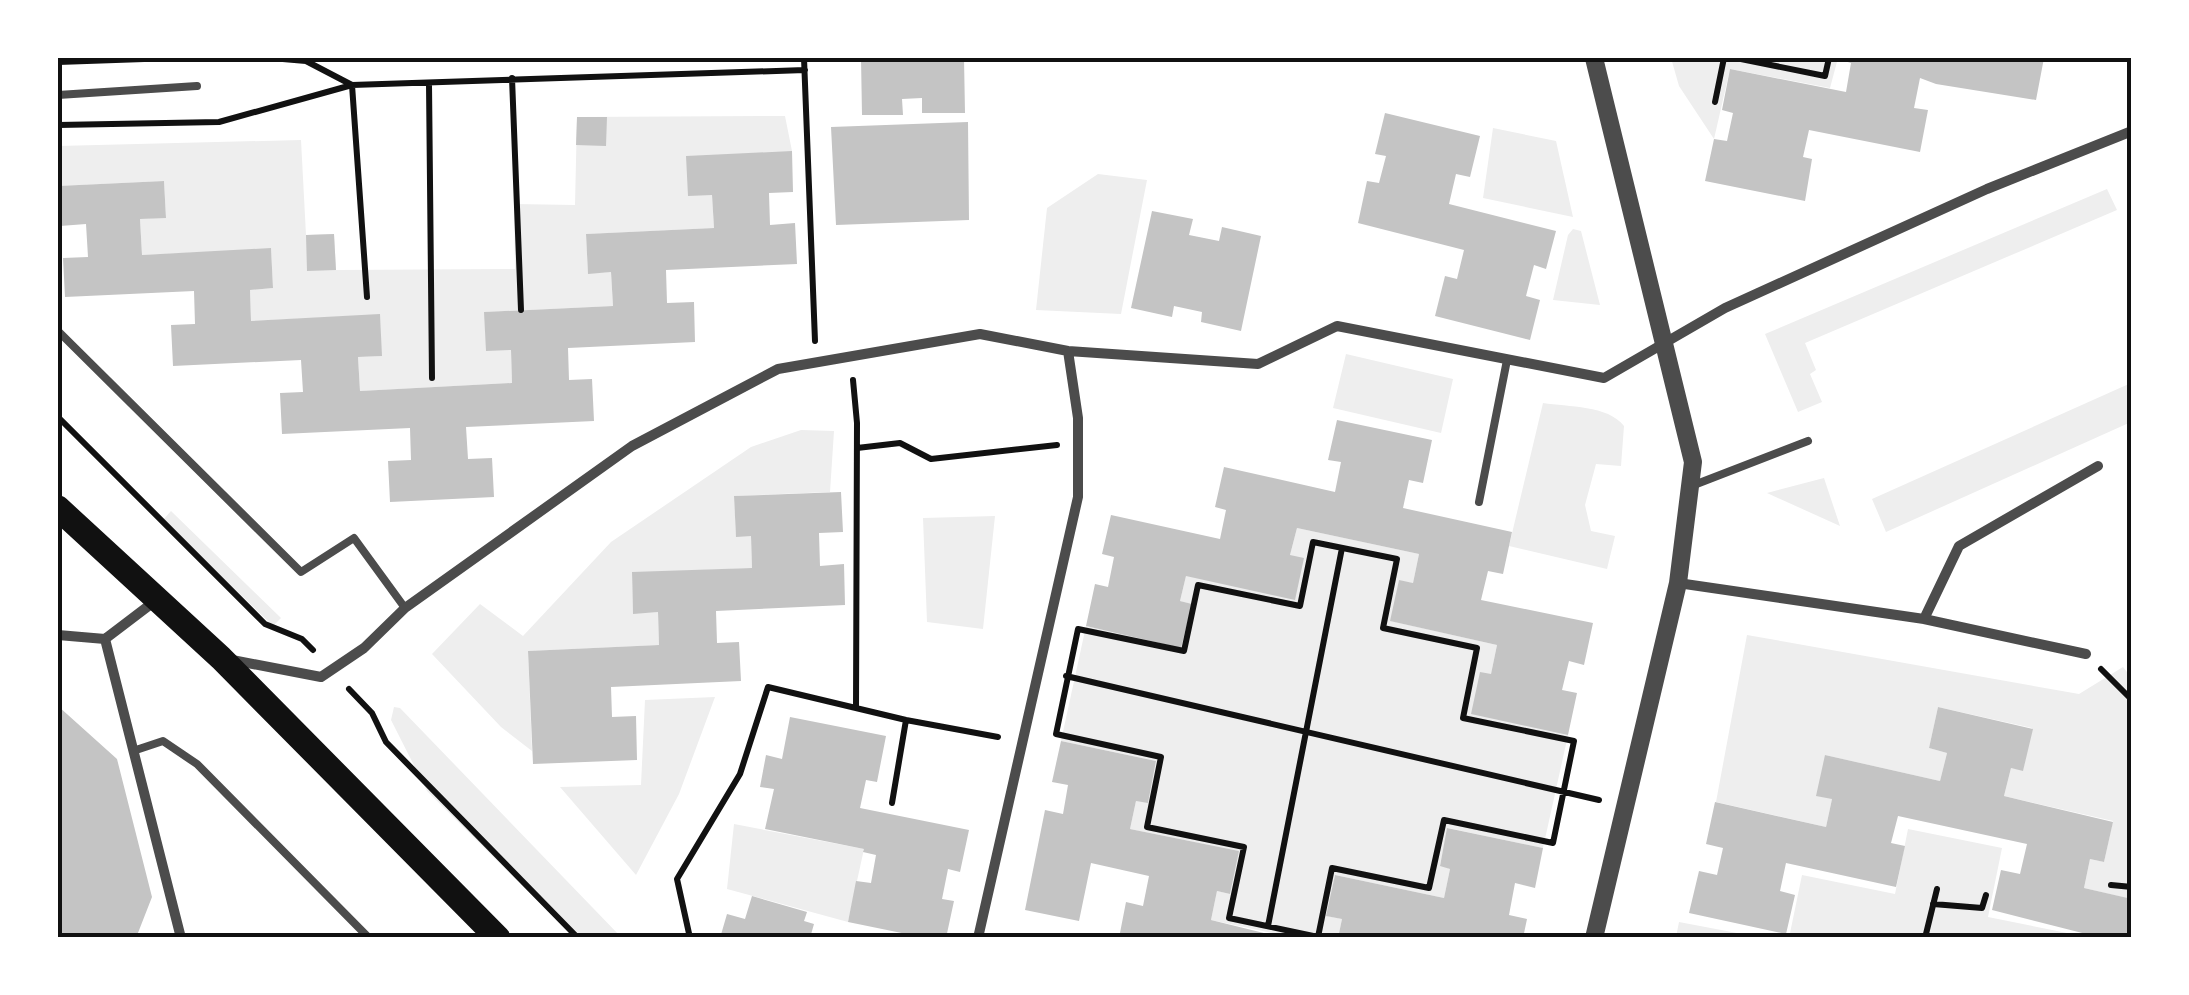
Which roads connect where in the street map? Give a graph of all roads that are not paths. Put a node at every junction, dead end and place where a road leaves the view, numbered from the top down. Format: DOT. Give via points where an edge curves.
graph roads {
  1 [pos="1594,58"];
  2 [pos="197,86"];
  3 [pos="58,95"];
  4 [pos="2132,131"];
  5 [pos="58,331"];
  6 [pos="1662,345"];
  7 [pos="1068,351"];
  8 [pos="1507,360"];
  9 [pos="1808,441"];
  10 [pos="2098,466"];
  11 [pos="1690,487"];
  12 [pos="1479,502"];
  13 [pos="58,508"];
  14 [pos="1678,584"];
  15 [pos="156,600"];
  16 [pos="405,608"];
  17 [pos="1924,619"];
  18 [pos="58,635"];
  19 [pos="105,639"];
  20 [pos="2086,654"];
  21 [pos="221,658"];
  22 [pos="133,751"];
  23 [pos="178,934"];
  24 [pos="369,938"];
  25 [pos="498,938"];
  26 [pos="978,938"];
  27 [pos="1594,938"];
  1 -- 6 [label="street"];
  2 -- 3 [label="lane"];
  4 -- 6 [label="street" via="1952,204 1725,308"];
  5 -- 16 [label="lane" via="301,572 354,538"];
  6 -- 8 [label="street" via="1604,378"];
  6 -- 11 [label="street" via="1693,462"];
  7 -- 8 [label="street" via="1258,364 1337,326"];
  7 -- 16 [label="street" via="980,334 778,369 632,446"];
  7 -- 26 [label="street" via="1078,418 1078,497"];
  8 -- 12 [label="lane"];
  9 -- 11 [label="lane"];
  10 -- 17 [label="street" via="1960,546"];
  11 -- 14 [label="street"];
  13 -- 15 [label="main road"];
  14 -- 17 [label="street"];
  14 -- 27 [label="street"];
  15 -- 19 [label="street"];
  15 -- 21 [label="main road"];
  16 -- 21 [label="street" via="321,677"];
  17 -- 20 [label="street"];
  18 -- 19 [label="street"];
  19 -- 22 [label="street"];
  21 -- 25 [label="main road"];
  22 -- 23 [label="street"];
  22 -- 24 [label="lane" via="164,741 197,764"];
}
